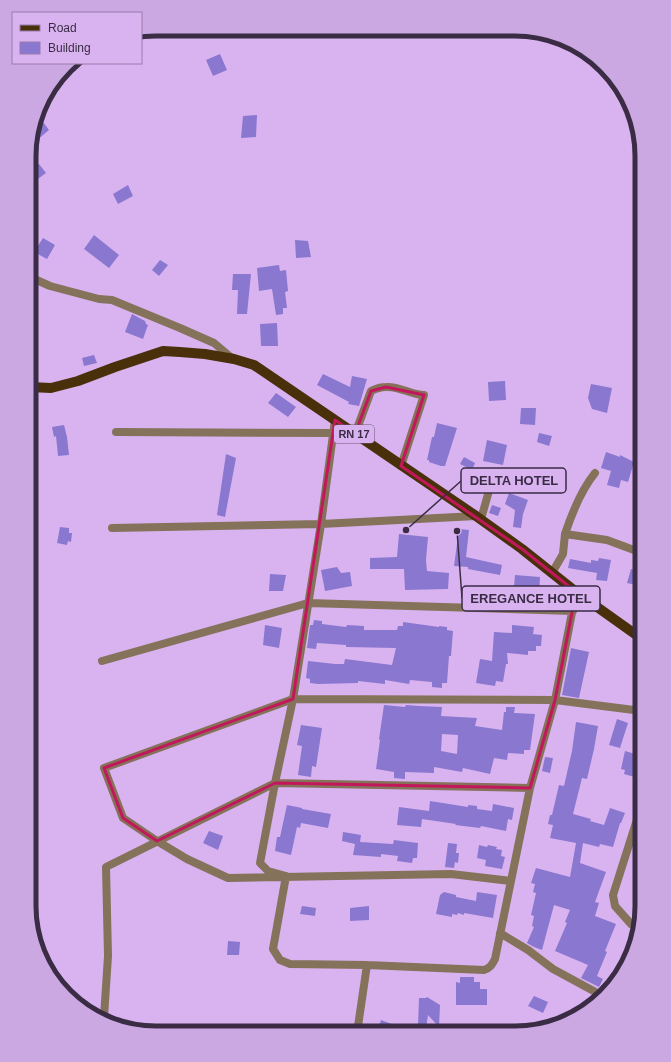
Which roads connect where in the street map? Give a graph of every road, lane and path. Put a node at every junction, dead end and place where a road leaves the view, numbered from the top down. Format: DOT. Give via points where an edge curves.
graph roads {
  1 [pos="36,280"];
  2 [pos="234,359"];
  3 [pos="36,387"];
  4 [pos="335,420"];
  5 [pos="116,432"];
  6 [pos="333,433"];
  7 [pos="355,434"];
  8 [pos="401,466"];
  9 [pos="494,473"];
  10 [pos="595,473"];
  11 [pos="478,518"];
  12 [pos="321,524"];
  13 [pos="112,528"];
  14 [pos="565,534"];
  15 [pos="635,550"];
  16 [pos="552,573"];
  17 [pos="576,592"];
  18 [pos="308,603"];
  19 [pos="573,611"];
  20 [pos="635,634"];
  21 [pos="102,661"];
  22 [pos="293,699"];
  23 [pos="555,700"];
  24 [pos="635,710"];
  25 [pos="275,783"];
  26 [pos="530,788"];
  27 [pos="635,826"];
  28 [pos="157,842"];
  29 [pos="286,876"];
  30 [pos="511,881"];
  31 [pos="634,925"];
  32 [pos="500,933"];
  33 [pos="367,965"];
  34 [pos="597,993"];
  35 [pos="104,1014"];
  36 [pos="358,1026"];
  1 -- 2 [label="street" via="50,286 112,300 214,343"];
  2 -- 3 [label="main road, RN 17" via="163,351 78,381 51,388"];
  2 -- 4 [label="main road, RN 17" via="254,366"];
  4 -- 6 [label="street"];
  4 -- 7 [label="main road, RN 17"];
  5 -- 6 [label="street"];
  6 -- 12 [label="street"];
  7 -- 8 [label="main road, RN 17"];
  7 -- 8 [label="street" via="371,391 386,387 417,395 424,394"];
  8 -- 11 [label="main road, RN 17"];
  9 -- 11 [label="street"];
  10 -- 14 [label="street" via="574,510"];
  11 -- 12 [label="street"];
  11 -- 16 [label="main road, RN 17"];
  12 -- 13 [label="street"];
  12 -- 18 [label="street"];
  14 -- 15 [label="street" via="607,540"];
  14 -- 16 [label="street" via="563,554"];
  16 -- 17 [label="main road, RN 17"];
  17 -- 19 [label="street"];
  17 -- 20 [label="main road, RN 17"];
  18 -- 19 [label="street"];
  18 -- 21 [label="street"];
  18 -- 22 [label="street"];
  19 -- 23 [label="street"];
  22 -- 23 [label="street"];
  22 -- 25 [label="street"];
  22 -- 28 [label="street" via="104,768 123,818"];
  23 -- 24 [label="street"];
  23 -- 26 [label="street"];
  25 -- 26 [label="street"];
  25 -- 28 [label="street"];
  25 -- 29 [label="street" via="260,863 268,871"];
  26 -- 30 [label="street"];
  27 -- 31 [label="street" via="613,895 615,906"];
  28 -- 29 [label="street" via="228,878"];
  28 -- 35 [label="street" via="106,867 108,956"];
  29 -- 30 [label="street" via="451,874"];
  29 -- 33 [label="street" via="273,949 280,960 290,964"];
  30 -- 32 [label="street"];
  32 -- 33 [label="street" via="492,966 484,970"];
  32 -- 34 [label="street" via="553,968"];
  33 -- 36 [label="street"];
}
